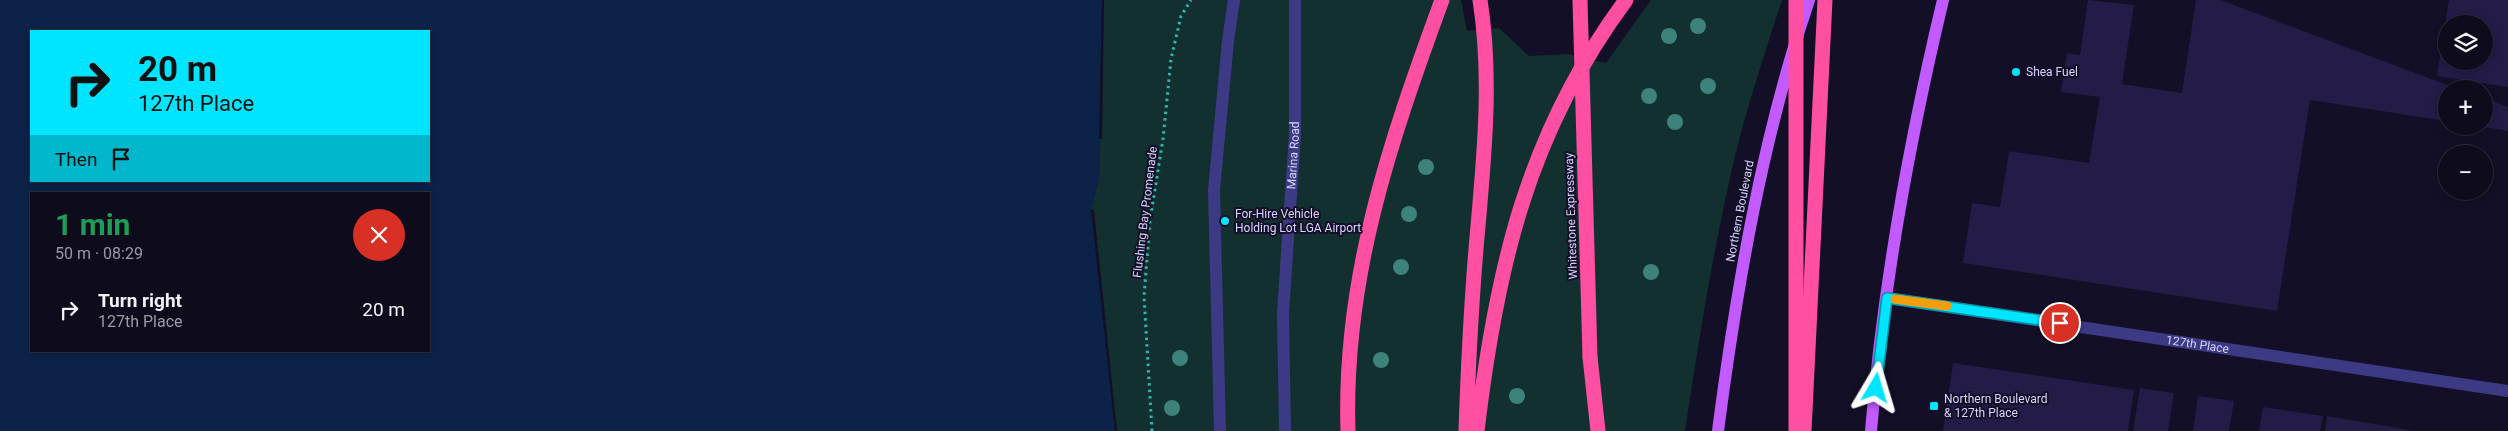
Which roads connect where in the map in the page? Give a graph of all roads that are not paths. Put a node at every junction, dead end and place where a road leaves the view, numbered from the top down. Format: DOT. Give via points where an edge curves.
graph roads {
  1 [pos="1234,0"];
  2 [pos="1294,0"];
  3 [pos="1442,0"];
  4 [pos="1480,0"];
  5 [pos="1580,0"];
  6 [pos="1626,0"];
  7 [pos="1796,0"];
  8 [pos="1809,0"];
  9 [pos="1825,0"];
  10 [pos="1942,0"];
  11 [pos="1887,298"];
  12 [pos="1590,357"];
  13 [pos="2508,391"];
  14 [pos="1348,427"];
  15 [pos="1220,431"];
  16 [pos="1284,431"];
  17 [pos="1466,431"];
  18 [pos="1477,431"];
  19 [pos="1592,431"];
  20 [pos="1598,431"];
  21 [pos="1718,431"];
  22 [pos="1796,431"];
  23 [pos="1804,431"];
  24 [pos="1871,431"];
  1 -- 15 [label="street" via="1214,190"];
  2 -- 16 [label="street, Marina Road" via="1295,134 1283,313"];
  3 -- 14 [label="highway" via="1399,119 1369,225 1352,330"];
  4 -- 17 [label="highway" via="1485,111"];
  5 -- 12 [label="highway, Whitestone Expressway, bridge"];
  6 -- 18 [label="highway" via="1591,51 1568,93 1545,140 1520,207 1497,294"];
  7 -- 22 [label="highway, bridge"];
  8 -- 21 [label="main road, Northern Boulevard" via="1783,84 1761,176 1736,306"];
  9 -- 23 [label="highway"];
  10 -- 11 [label="main road" via="1915,127"];
  11 -- 13 [label="street, 127th Place"];
  11 -- 24 [label="main road"];
  12 -- 19 [label="highway, Whitestone Expressway"];
  12 -- 20 [label="highway"];
}
